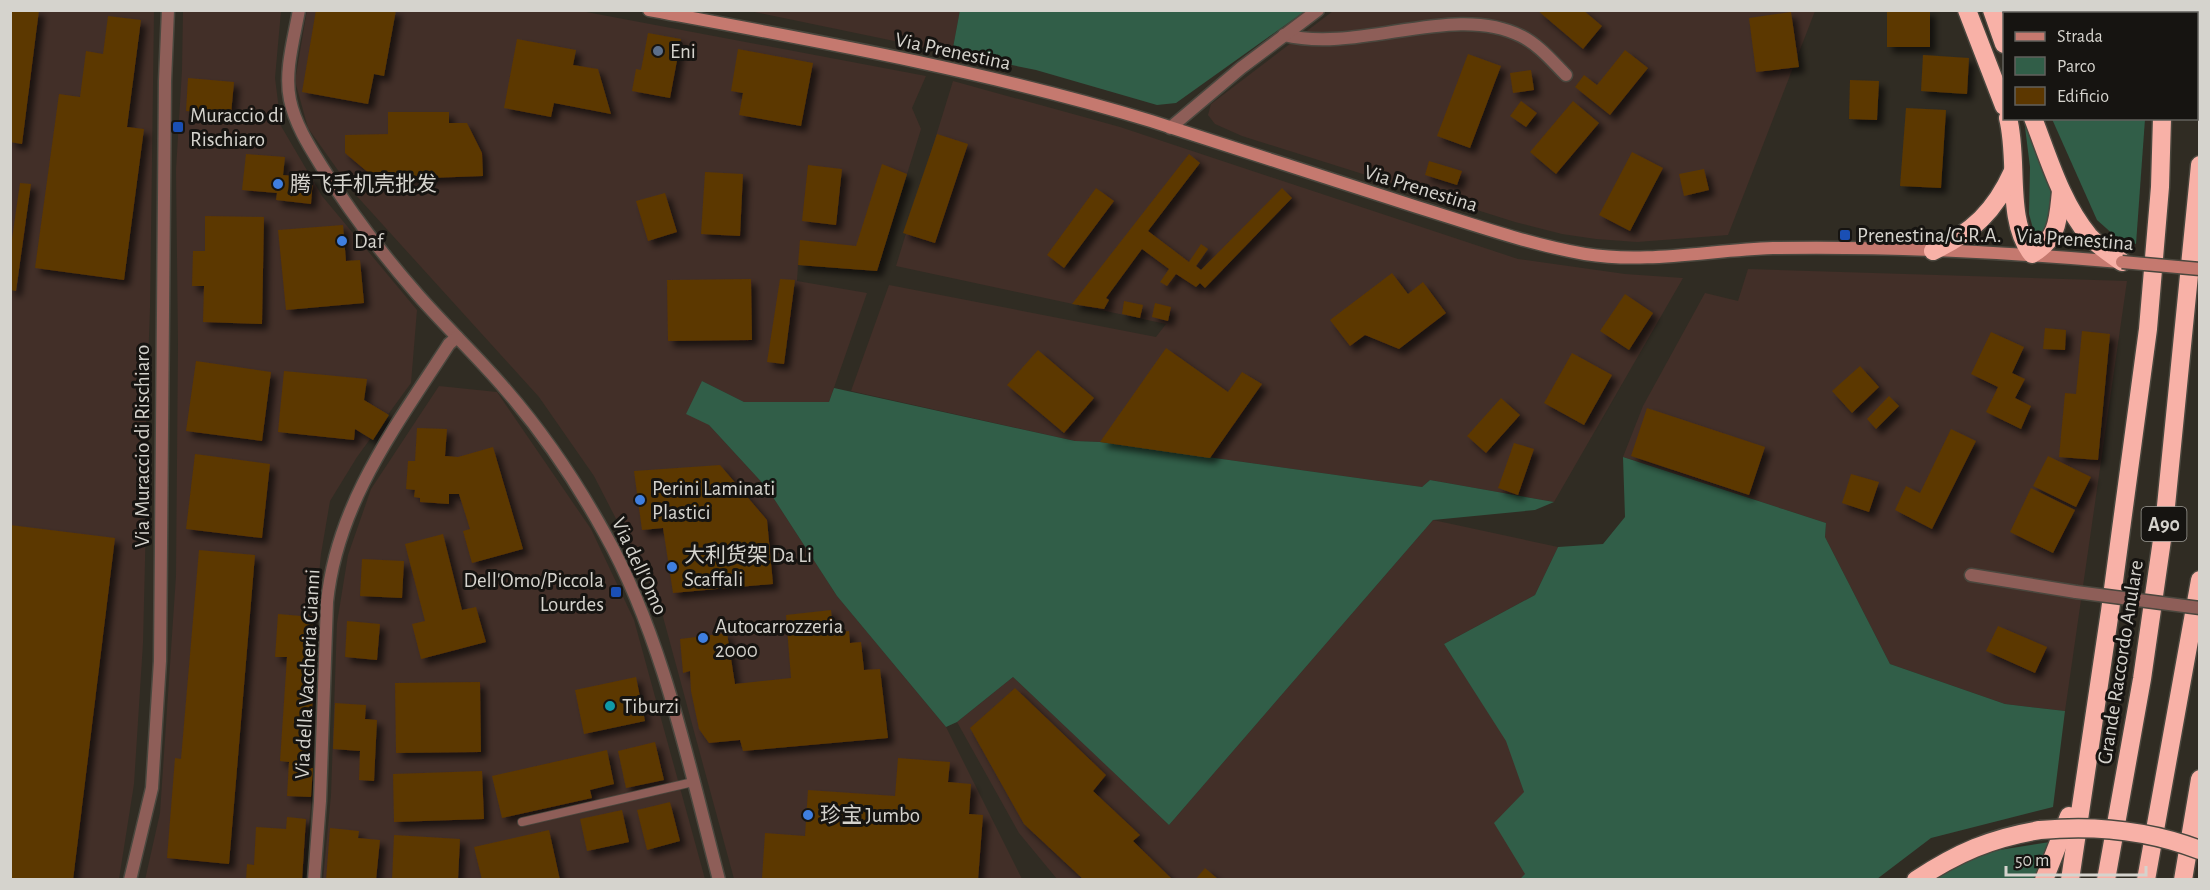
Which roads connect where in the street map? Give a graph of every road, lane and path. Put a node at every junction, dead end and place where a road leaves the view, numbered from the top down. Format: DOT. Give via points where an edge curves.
graph roads {
  1 [pos="168,10"];
  2 [pos="299,10"];
  3 [pos="649,10"];
  4 [pos="1318,10"];
  5 [pos="1967,10"];
  6 [pos="1992,10"];
  7 [pos="1284,35"];
  8 [pos="2003,41"];
  9 [pos="1566,75"];
  10 [pos="2003,103"];
  11 [pos="2008,120"];
  12 [pos="2034,120"];
  13 [pos="2162,120"];
  14 [pos="1170,128"];
  15 [pos="2199,165"];
  16 [pos="2014,169"];
  17 [pos="2061,191"];
  18 [pos="1933,251"];
  19 [pos="2032,254"];
  20 [pos="2122,262"];
  21 [pos="2199,268"];
  22 [pos="457,337"];
  23 [pos="1971,575"];
  24 [pos="2199,580"];
  25 [pos="2199,608"];
  26 [pos="2086,773"];
  27 [pos="2199,780"];
  28 [pos="693,782"];
  29 [pos="522,822"];
  30 [pos="2199,850"];
  31 [pos="130,879"];
  32 [pos="314,879"];
  33 [pos="719,879"];
  34 [pos="1916,879"];
  35 [pos="2044,879"];
  36 [pos="2070,879"];
  37 [pos="2106,879"];
  38 [pos="2146,879"];
  39 [pos="2183,879"];
  1 -- 31 [label="street, Via Muraccio di Rischiaro" via="160,660 152,789"];
  2 -- 22 [label="street, Via dell'Omo" via="288,88 299,126 355,216"];
  3 -- 14 [label="main road, Via Prenestina" via="1004,81"];
  4 -- 7 [label="street"];
  5 -- 10 [label="highway"];
  6 -- 8 [label="highway"];
  7 -- 9 [label="street" via="1340,40 1440,26 1482,25 1529,40"];
  7 -- 14 [label="street"];
  11 -- 16 [label="highway"];
  12 -- 17 [label="highway"];
  13 -- 26 [label="highway" via="2148,329"];
  14 -- 18 [label="main road, Via Prenestina" via="1513,237 1599,256 1660,257 1767,248"];
  15 -- 37 [label="highway, Grande Raccordo Anulare / A90" via="2164,526 2142,679"];
  16 -- 18 [label="highway" via="1985,217"];
  16 -- 19 [label="highway" via="2020,234"];
  17 -- 19 [label="highway" via="2055,230 2046,245"];
  17 -- 20 [label="highway" via="2089,235"];
  18 -- 19 [label="main road, Via Prenestina"];
  19 -- 20 [label="main road, Via Prenestina"];
  20 -- 21 [label="main road, Via Prenestina, bridge"];
  22 -- 28 [label="street, Via dell'Omo" via="539,430 621,564 655,652"];
  22 -- 32 [label="street, Via della Vaccheria Gianni" via="370,470 336,546 327,602"];
  23 -- 25 [label="street, bridge"];
  24 -- 38 [label="highway"];
  26 -- 35 [label="highway"];
  26 -- 36 [label="highway"];
  27 -- 39 [label="highway"];
  28 -- 29 [label="lane"];
  28 -- 33 [label="street, Via dell'Omo"];
  30 -- 34 [label="highway, bridge" via="2122,830 2040,830 1975,846"];
}
